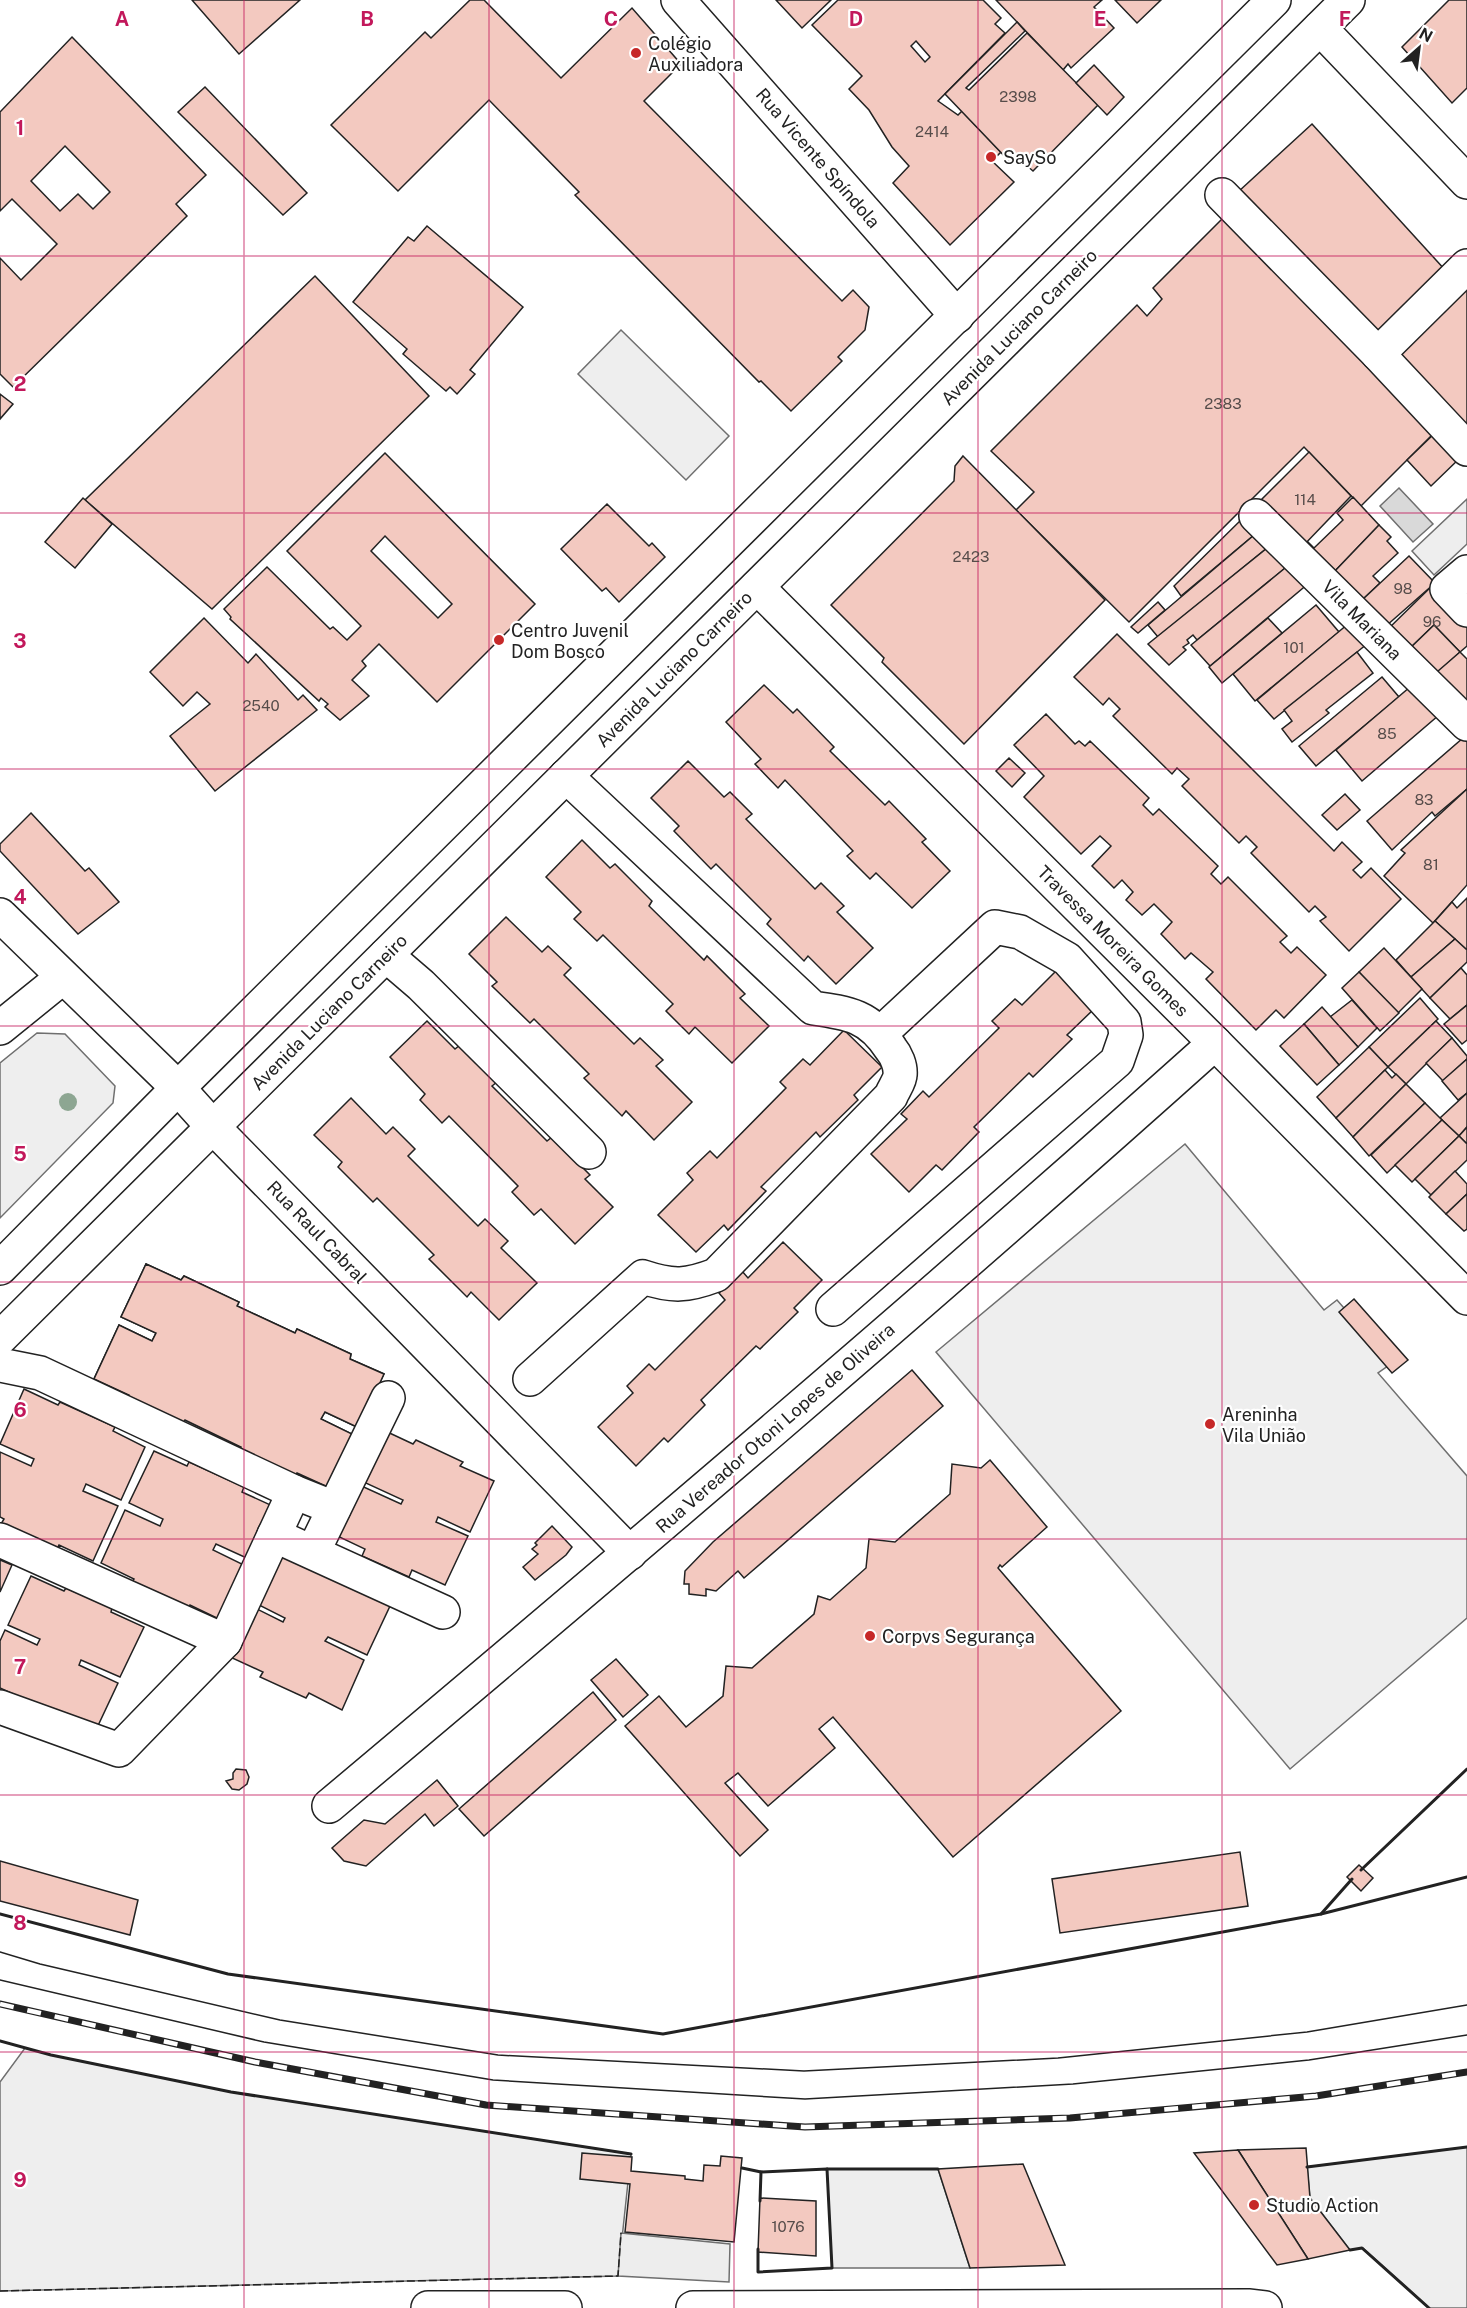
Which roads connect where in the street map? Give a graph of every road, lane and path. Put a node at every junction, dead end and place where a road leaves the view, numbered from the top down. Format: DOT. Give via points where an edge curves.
graph roads {
  1 [pos="678,0"];
  2 [pos="1274,0"];
  3 [pos="1348,0"];
  4 [pos="1320,28"];
  5 [pos="1467,182"];
  6 [pos="1222,195"];
  7 [pos="1467,266"];
  8 [pos="957,316"];
  9 [pos="1378,354"];
  10 [pos="1467,449"];
  11 [pos="1256,516"];
  12 [pos="1467,572"];
  13 [pos="757,587"];
  14 [pos="1467,610"];
  15 [pos="1467,724"];
  16 [pos="566,776"];
  17 [pos="0,915"];
  18 [pos="386,955"];
  19 [pos="63,977"];
  20 [pos="0,1028"];
  21 [pos="881,1033"];
  22 [pos="1215,1043"];
  23 [pos="178,1088"];
  24 [pos="213,1127"];
  25 [pos="589,1152"];
  26 [pos="0,1268"];
  27 [pos="1467,1298"];
  28 [pos="833,1309"];
  29 [pos="0,1338"];
  30 [pos="0,1365"];
  31 [pos="530,1379"];
  32 [pos="388,1398"];
  33 [pos="294,1492"];
  34 [pos="333,1508"];
  35 [pos="274,1534"];
  36 [pos="0,1540"];
  37 [pos="313,1552"];
  38 [pos="630,1553"];
  39 [pos="443,1612"];
  40 [pos="225,1641"];
  41 [pos="0,1707"];
  42 [pos="329,1806"];
  43 [pos="895,2307"];
  44 [pos="428,2308"];
  45 [pos="565,2308"];
  46 [pos="693,2308"];
  47 [pos="1264,2308"];
  1 -- 8 [label="street, Rua Vicente Spíndola"];
  2 -- 8 [label="street"];
  3 -- 4 [label="street, Avenida Luciano Carneiro"];
  4 -- 5 [label="street"];
  4 -- 13 [label="street, Avenida Luciano Carneiro"];
  6 -- 9 [label="street"];
  7 -- 9 [label="street"];
  8 -- 23 [label="street"];
  9 -- 10 [label="street"];
  11 -- 15 [label="street, Vila Mariana"];
  12 -- 14 [label="street" via="1447,589"];
  13 -- 16 [label="street, Avenida Luciano Carneiro"];
  13 -- 22 [label="street, Travessa Moreira Gomes"];
  16 -- 18 [label="street, Avenida Luciano Carneiro"];
  16 -- 21 [label="street" via="813,1008 862,1019"];
  17 -- 19 [label="street, Rua Raul Cabral"];
  18 -- 24 [label="street, Avenida Luciano Carneiro"];
  18 -- 25 [label="street"];
  19 -- 20 [label="street"];
  19 -- 23 [label="street, Rua Raul Cabral"];
  21 -- 28 [label="street" via="995,927 1020,932 1067,959 1124,1022 1126,1035 1117,1061"];
  21 -- 31 [label="street" via="896,1056 900,1075 891,1096 716,1275 693,1284 663,1283 643,1277"];
  22 -- 27 [label="street, Travessa Moreira Gomes"];
  22 -- 38 [label="street, Rua Vereador Otoni Lopes de Oliveira"];
  23 -- 24 [label="street, Rua Raul Cabral"];
  23 -- 26 [label="street"];
  24 -- 29 [label="street, Avenida Luciano Carneiro"];
  24 -- 38 [label="street, Rua Raul Cabral"];
  30 -- 33 [label="street" via="40,1373"];
  32 -- 34 [label="street"];
  33 -- 34 [label="street"];
  33 -- 35 [label="street"];
  34 -- 37 [label="street"];
  35 -- 37 [label="street"];
  35 -- 40 [label="street"];
  36 -- 40 [label="street"];
  37 -- 39 [label="street"];
  38 -- 42 [label="street, Rua Vereador Otoni Lopes de Oliveira"];
  40 -- 41 [label="street" via="119,1750"];
  43 -- 46 [label="street"];
  43 -- 47 [label="street"];
  44 -- 45 [label="street"];
}
